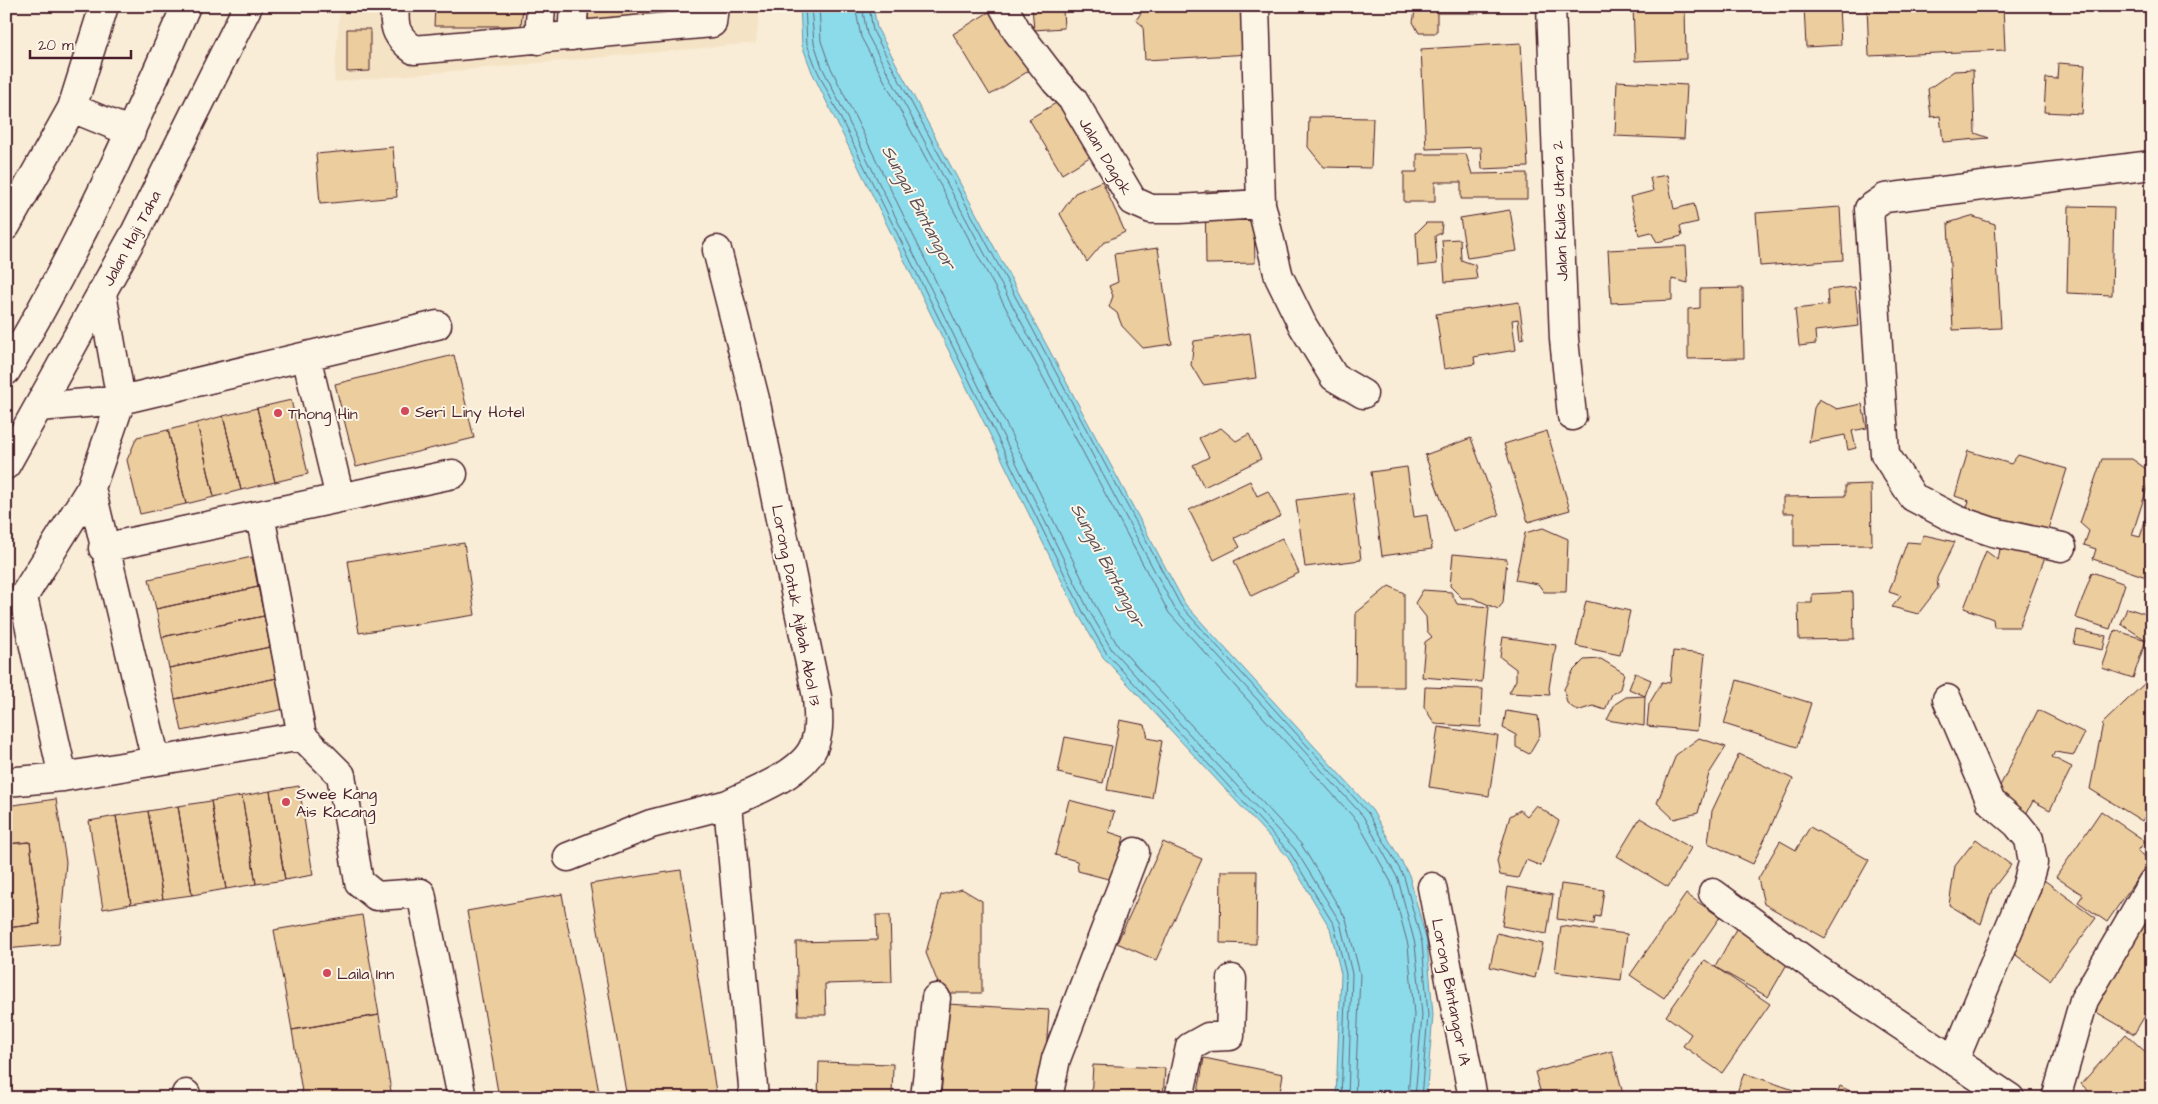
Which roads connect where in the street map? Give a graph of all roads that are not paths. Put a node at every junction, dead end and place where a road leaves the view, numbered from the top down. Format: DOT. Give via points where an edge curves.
graph roads {
  1 [pos="104,6"];
  2 [pos="186,6"];
  3 [pos="248,6"];
  4 [pos="395,6"];
  5 [pos="541,6"];
  6 [pos="574,6"];
  7 [pos="714,6"];
  8 [pos="1003,6"];
  9 [pos="1256,6"];
  10 [pos="1551,6"];
  11 [pos="572,36"];
  12 [pos="539,40"];
  13 [pos="72,108"];
  14 [pos="131,132"];
  15 [pos="2152,165"];
  16 [pos="1261,204"];
  17 [pos="6,226"];
  18 [pos="718,250"];
  19 [pos="102,294"];
  20 [pos="437,325"];
  21 [pos="306,356"];
  22 [pos="6,372"];
  23 [pos="1363,394"];
  24 [pos="121,400"];
  25 [pos="39,407"];
  26 [pos="1572,416"];
  27 [pos="6,466"];
  28 [pos="453,474"];
  29 [pos="91,488"];
  30 [pos="340,498"];
  31 [pos="260,515"];
  32 [pos="2062,547"];
  33 [pos="104,548"];
  34 [pos="1947,699"];
  35 [pos="302,736"];
  36 [pos="156,761"];
  37 [pos="63,777"];
  38 [pos="6,782"];
  39 [pos="728,804"];
  40 [pos="1135,852"];
  41 [pos="568,857"];
  42 [pos="2152,883"];
  43 [pos="1432,887"];
  44 [pos="1713,892"];
  45 [pos="1232,979"];
  46 [pos="936,998"];
  47 [pos="1954,1061"];
  48 [pos="462,1098"];
  49 [pos="754,1098"];
  50 [pos="925,1098"];
  51 [pos="1048,1098"];
  52 [pos="1179,1098"];
  53 [pos="1473,1098"];
  54 [pos="2010,1098"];
  55 [pos="2056,1098"];
  1 -- 13 [label="street"];
  2 -- 14 [label="street"];
  3 -- 19 [label="street, Jalan Haji Taha"];
  4 -- 12 [label="street" via="394,22 401,40 414,50"];
  5 -- 12 [label="street"];
  6 -- 11 [label="street"];
  7 -- 11 [label="street" via="712,23"];
  8 -- 16 [label="street, Jalan Dagok" via="1017,31 1073,100 1133,201 1152,208 1179,210"];
  9 -- 16 [label="street"];
  10 -- 26 [label="street, Jalan Kulas Utara 2" via="1564,339"];
  11 -- 12 [label="street"];
  13 -- 14 [label="street"];
  13 -- 17 [label="street"];
  14 -- 22 [label="street" via="32,329"];
  15 -- 32 [label="street" via="1885,198 1869,209 1885,454 1913,497 1957,520 1993,532"];
  16 -- 23 [label="street" via="1279,277 1303,326 1334,377"];
  18 -- 39 [label="street, Lorong Datuk Ajibah Abol 13" via="756,399 819,720 815,745 796,770"];
  19 -- 24 [label="street"];
  19 -- 25 [label="street, Jalan Haji Taha"];
  20 -- 21 [label="street"];
  21 -- 24 [label="street"];
  21 -- 30 [label="street"];
  24 -- 25 [label="street"];
  24 -- 29 [label="street"];
  25 -- 27 [label="street, Jalan Haji Taha"];
  28 -- 30 [label="street"];
  29 -- 33 [label="street"];
  29 -- 37 [label="street" via="22,597"];
  30 -- 31 [label="street"];
  31 -- 33 [label="street"];
  31 -- 35 [label="street"];
  33 -- 36 [label="street"];
  34 -- 47 [label="street" via="1991,802 2029,839 2033,863 2026,888"];
  35 -- 36 [label="street"];
  35 -- 48 [label="street" via="340,775 359,882 376,896 421,893"];
  36 -- 37 [label="street"];
  37 -- 38 [label="street"];
  39 -- 41 [label="street, Lorong Datuk Ajibah Abol 13" via="651,824"];
  39 -- 49 [label="street"];
  40 -- 51 [label="street" via="1056,1059"];
  42 -- 55 [label="street" via="2084,1000"];
  43 -- 53 [label="street, Lorong Bintangor 1A"];
  44 -- 47 [label="street" via="1818,970"];
  45 -- 52 [label="street" via="1230,1036 1208,1037 1190,1047"];
  46 -- 50 [label="street"];
  47 -- 54 [label="street"];
}
